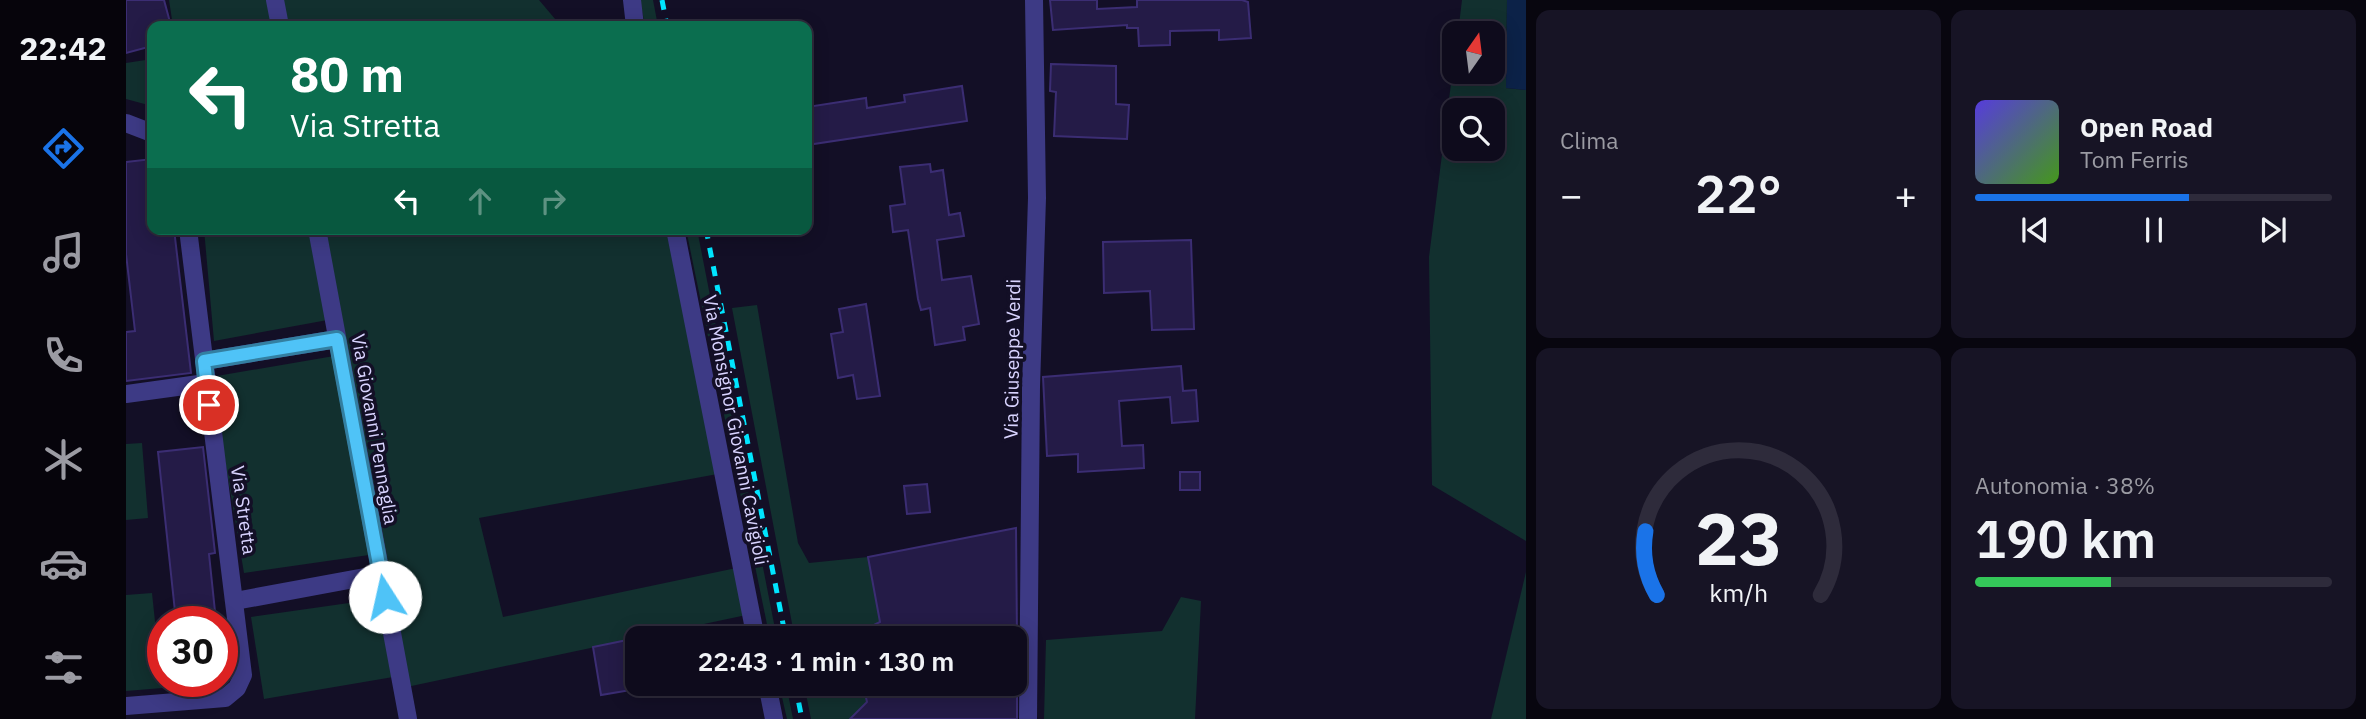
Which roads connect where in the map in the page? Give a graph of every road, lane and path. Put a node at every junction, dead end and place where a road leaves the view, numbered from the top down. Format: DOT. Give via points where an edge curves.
graph roads {
  1 [pos="275,0"];
  2 [pos="632,0"];
  3 [pos="1034,0"];
  4 [pos="279,21"];
  5 [pos="634,21"];
  6 [pos="126,123"];
  7 [pos="147,131"];
  8 [pos="189,235"];
  9 [pos="318,235"];
  10 [pos="676,235"];
  11 [pos="337,339"];
  12 [pos="204,361"];
  13 [pos="206,383"];
  14 [pos="126,394"];
  15 [pos="381,575"];
  16 [pos="235,601"];
  17 [pos="753,626"];
  18 [pos="770,696"];
  19 [pos="126,706"];
  20 [pos="408,719"];
  21 [pos="775,719"];
  22 [pos="1028,719"];
  1 -- 4 [label="street"];
  2 -- 5 [label="street"];
  3 -- 22 [label="street, Via Giuseppe Verdi" via="1037,198"];
  6 -- 7 [label="street"];
  8 -- 12 [label="street, Via Stretta"];
  9 -- 11 [label="street, Via Giovanni Pennaglia"];
  10 -- 17 [label="street, Via Monsignor Giovanni Cavigioli"];
  11 -- 12 [label="street"];
  11 -- 15 [label="street, Via Giovanni Pennaglia"];
  12 -- 13 [label="street, Via Stretta"];
  13 -- 14 [label="street"];
  13 -- 16 [label="street, Via Stretta"];
  15 -- 16 [label="street"];
  15 -- 20 [label="street, Via Giovanni Pennaglia"];
  16 -- 19 [label="street, Via Stretta" via="243,675 237,688 225,698"];
  18 -- 21 [label="street"];
}
